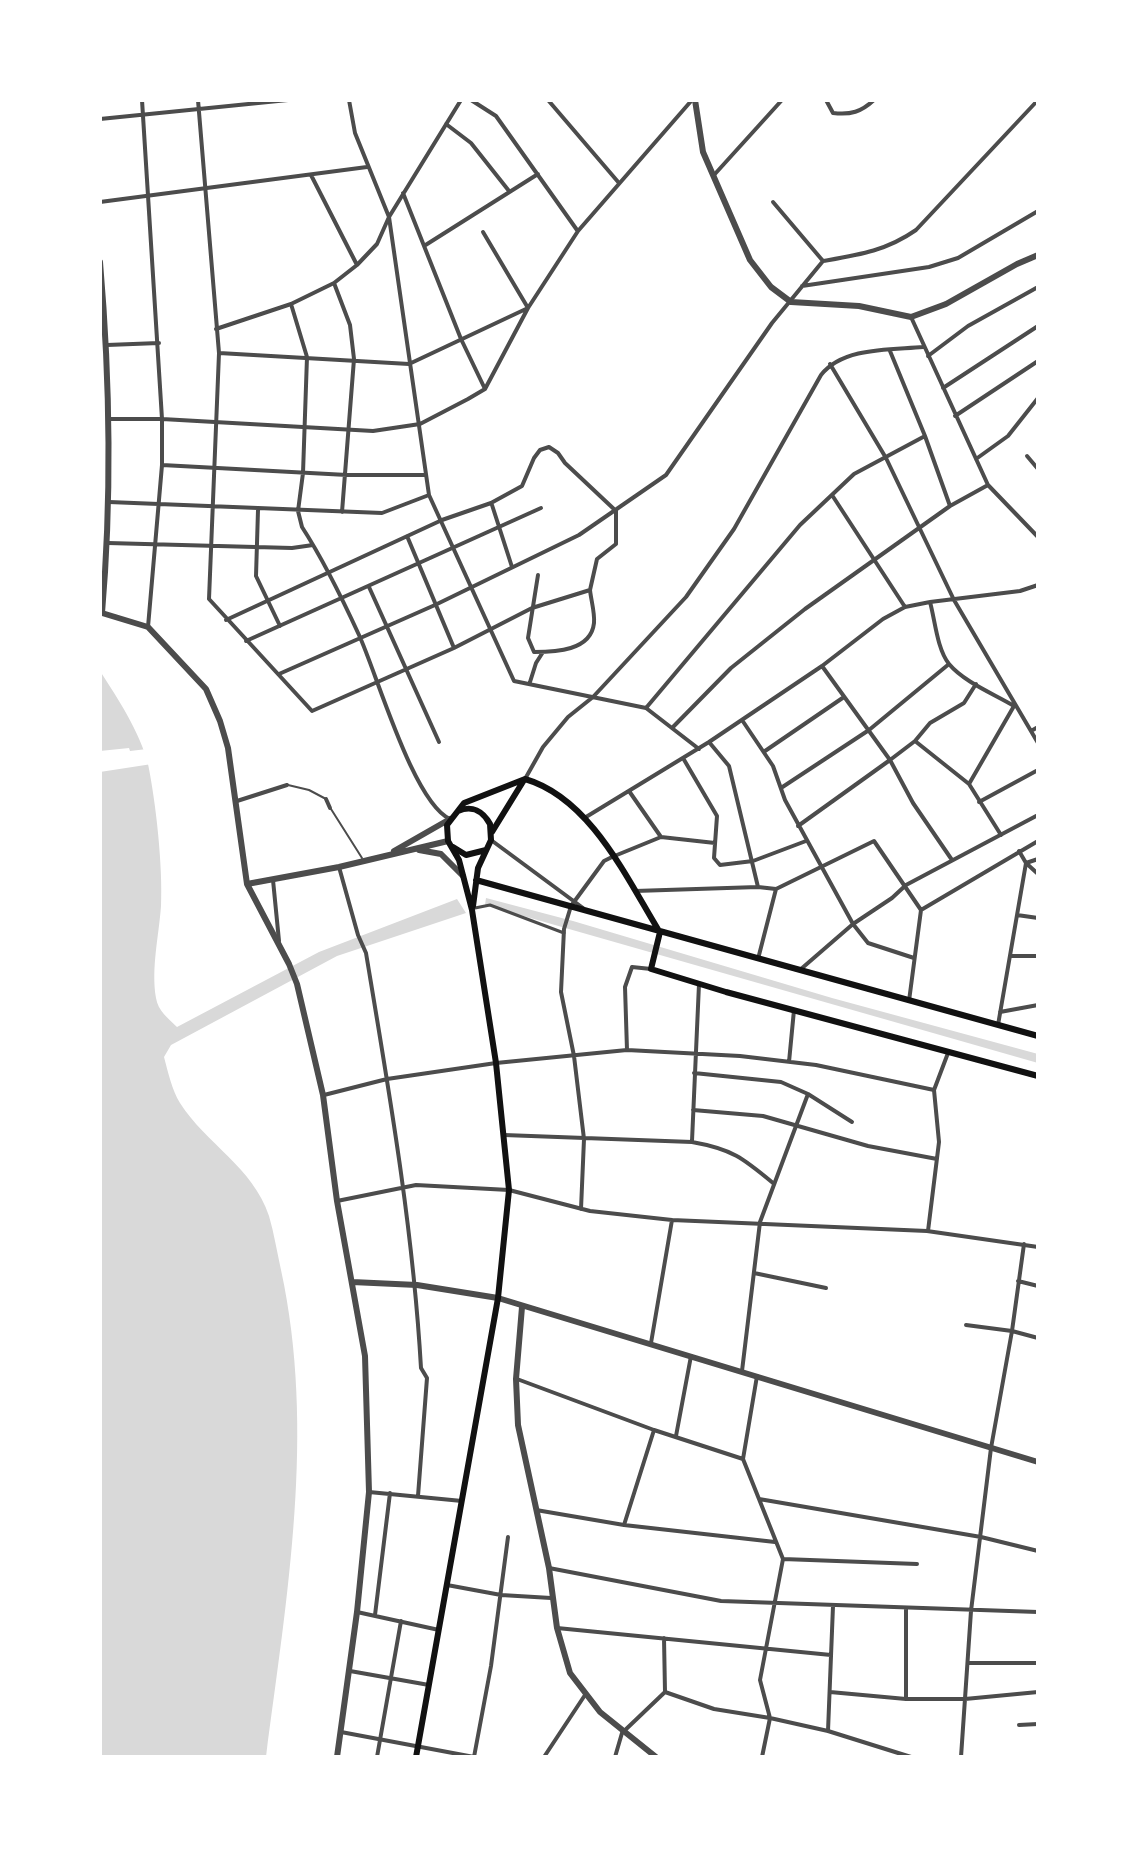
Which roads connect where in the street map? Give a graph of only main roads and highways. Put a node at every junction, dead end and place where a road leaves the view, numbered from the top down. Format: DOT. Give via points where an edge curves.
graph roads {
  1 [pos="525,779"];
  2 [pos="450,819"];
  3 [pos="491,836"];
  4 [pos="450,844"];
  5 [pos="486,850"];
  6 [pos="476,880"];
  7 [pos="470,892"];
  8 [pos="660,932"];
  9 [pos="1038,1036"];
  10 [pos="1038,1076"];
  11 [pos="416,1757"];
  1 -- 2 [label="main road" via="464,803"];
  1 -- 3 [label="main road"];
  1 -- 8 [label="main road" via="564,798 586,817"];
  2 -- 3 [label="main road" via="462,809 478,810 487,817"];
  2 -- 4 [label="main road"];
  3 -- 5 [label="main road"];
  4 -- 5 [label="main road" via="466,855"];
  4 -- 7 [label="main road"];
  5 -- 6 [label="main road"];
  6 -- 7 [label="main road"];
  6 -- 8 [label="main road" via="573,903"];
  7 -- 11 [label="main road" via="509,1190 498,1298"];
  8 -- 9 [label="main road"];
  8 -- 10 [label="main road" via="651,969"];
}
